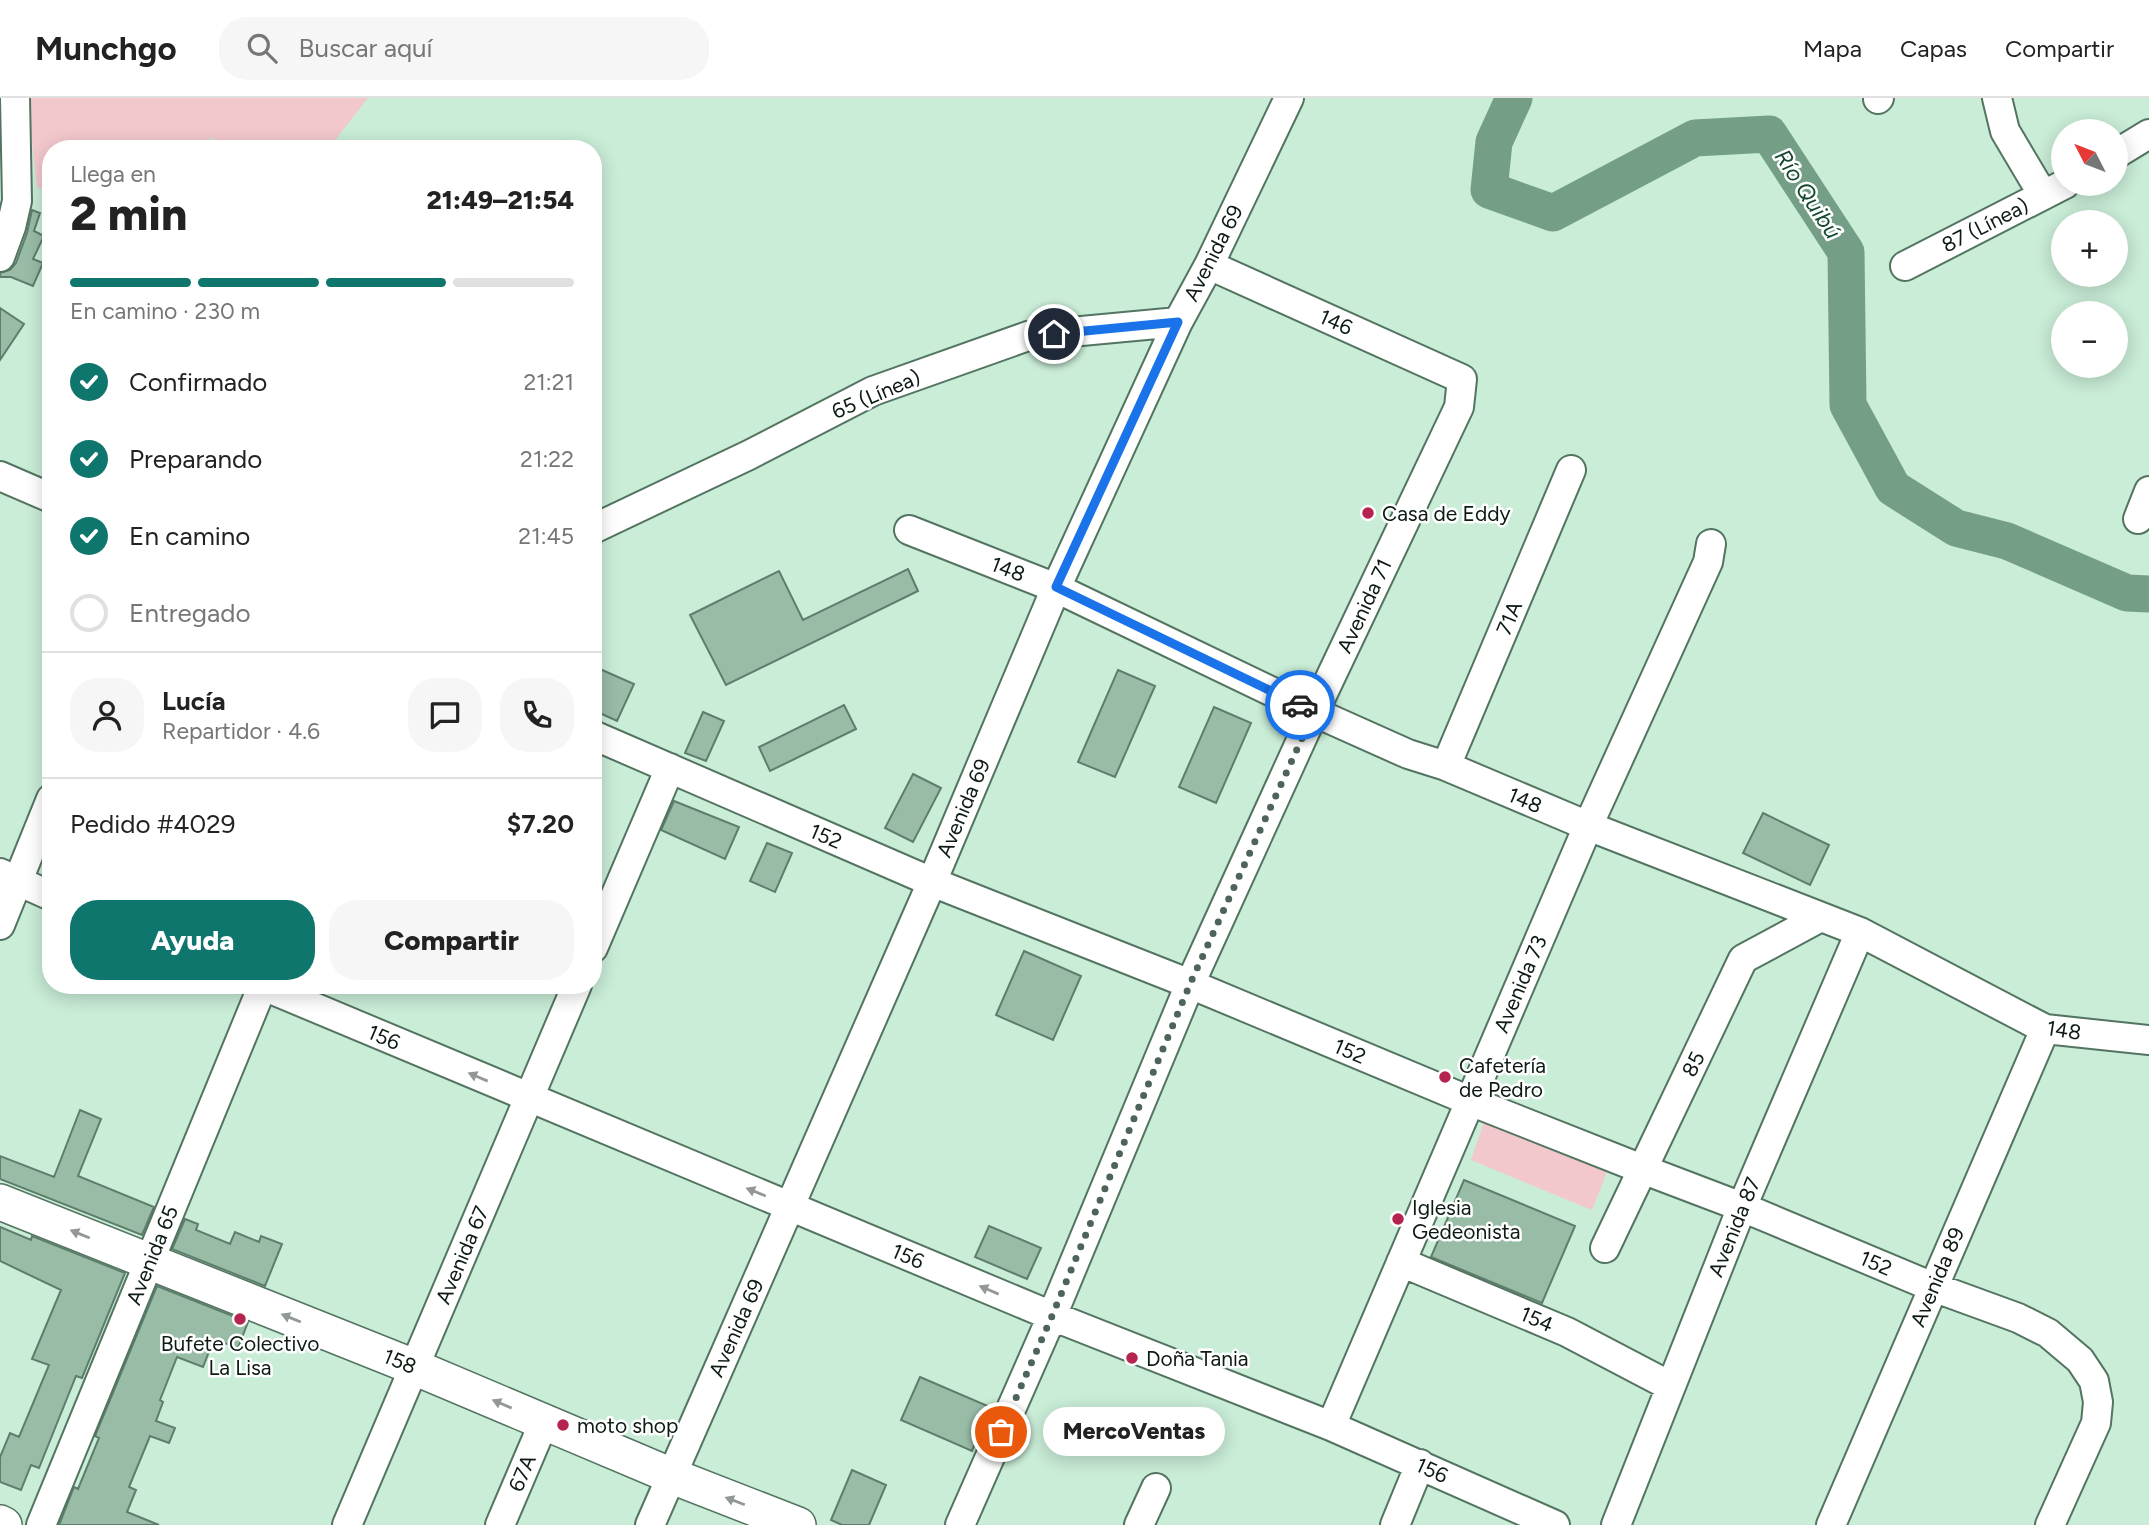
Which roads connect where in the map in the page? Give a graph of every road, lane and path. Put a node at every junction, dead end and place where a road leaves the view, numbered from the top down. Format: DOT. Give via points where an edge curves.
graph roads {
  1 [pos="15,98"];
  2 [pos="1289,98"];
  3 [pos="1997,98"];
  4 [pos="2149,134"];
  5 [pos="2128,147"];
  6 [pos="2051,186"];
  7 [pos="2051,192"];
  8 [pos="0,257"];
  9 [pos="1209,265"];
  10 [pos="1905,266"];
  11 [pos="1178,322"];
  12 [pos="1462,379"];
  13 [pos="1572,470"];
  14 [pos="0,476"];
  15 [pos="2149,491"];
  16 [pos="42,494"];
  17 [pos="2138,519"];
  18 [pos="602,525"];
  19 [pos="909,530"];
  20 [pos="1711,544"];
  21 [pos="1056,587"];
  22 [pos="1314,712"];
  23 [pos="602,739"];
  24 [pos="1446,766"];
  25 [pos="670,768"];
  26 [pos="42,816"];
  27 [pos="1588,826"];
  28 [pos="9,877"];
  29 [pos="932,882"];
  30 [pos="42,892"];
  31 [pos="1821,917"];
  32 [pos="0,925"];
  33 [pos="602,927"];
  34 [pos="1860,932"];
  35 [pos="1190,984"];
  36 [pos="259,994"];
  37 [pos="281,994"];
  38 [pos="573,994"];
  39 [pos="2045,1029"];
  40 [pos="2149,1040"];
  41 [pos="529,1098"];
  42 [pos="1470,1101"];
  43 [pos="1642,1170"];
  44 [pos="0,1202"];
  45 [pos="789,1206"];
  46 [pos="1742,1207"];
  47 [pos="1605,1248"];
  48 [pos="149,1262"];
  49 [pos="1401,1262"];
  50 [pos="1933,1287"];
  51 [pos="1052,1316"];
  52 [pos="414,1367"];
  53 [pos="1670,1386"];
  54 [pos="544,1422"];
  55 [pos="1331,1426"];
  56 [pos="1420,1464"];
  57 [pos="672,1476"];
  58 [pos="1156,1488"];
  59 [pos="41,1525"];
  60 [pos="347,1525"];
  61 [pos="500,1525"];
  62 [pos="650,1525"];
  63 [pos="798,1525"];
  64 [pos="960,1525"];
  65 [pos="1139,1525"];
  66 [pos="1395,1525"];
  67 [pos="1555,1525"];
  68 [pos="1616,1525"];
  69 [pos="1831,1525"];
  70 [pos="2050,1525"];
  1 -- 8 [label="street" via="17,201"];
  2 -- 9 [label="street, Avenida 69"];
  3 -- 6 [label="street" via="2005,131"];
  4 -- 5 [label="street"];
  7 -- 10 [label="street, 87 (Línea)"];
  9 -- 11 [label="street, Avenida 69"];
  9 -- 12 [label="street, 146"];
  11 -- 18 [label="street, 65 (Línea)" via="1028,336 873,391"];
  11 -- 21 [label="street, Avenida 69"];
  12 -- 22 [label="street, Avenida 71" via="1459,407"];
  13 -- 24 [label="street, 71A"];
  14 -- 16 [label="street"];
  15 -- 17 [label="street"];
  19 -- 21 [label="street, 148"];
  20 -- 27 [label="street, Avenida 73" via="1708,562"];
  21 -- 22 [label="street, 148"];
  21 -- 29 [label="street, Avenida 69"];
  22 -- 24 [label="street, 148"];
  22 -- 35 [label="street, Avenida 71"];
  23 -- 25 [label="street, 152"];
  24 -- 27 [label="street, 148"];
  25 -- 29 [label="street, 152"];
  25 -- 33 [label="street"];
  26 -- 28 [label="street"];
  27 -- 31 [label="street, 148"];
  27 -- 42 [label="street, Avenida 73"];
  28 -- 30 [label="street"];
  28 -- 32 [label="street"];
  29 -- 35 [label="street, 152"];
  29 -- 45 [label="street, Avenida 69"];
  31 -- 34 [label="street, 148"];
  31 -- 43 [label="street, 85" via="1743,959"];
  34 -- 39 [label="street, 148"];
  34 -- 46 [label="street, Avenida 87"];
  35 -- 42 [label="street, 152"];
  35 -- 51 [label="street, Avenida 71"];
  36 -- 48 [label="street, Avenida 65"];
  41 -- 37 [label="street, 156, one-way"];
  38 -- 41 [label="street, Avenida 67"];
  39 -- 40 [label="street, 148"];
  39 -- 50 [label="street, Avenida 89"];
  45 -- 41 [label="street, 156, one-way"];
  41 -- 52 [label="street, Avenida 67"];
  42 -- 43 [label="street, 152"];
  42 -- 49 [label="street, Avenida 73"];
  43 -- 46 [label="street, 152"];
  43 -- 47 [label="street, 85"];
  48 -- 44 [label="main road, 158, one-way"];
  51 -- 45 [label="street, 156, one-way"];
  45 -- 57 [label="street, Avenida 69"];
  46 -- 50 [label="street, 152"];
  46 -- 53 [label="street, Avenida 87"];
  52 -- 48 [label="main road, 158, one-way"];
  48 -- 59 [label="street, Avenida 65"];
  49 -- 53 [label="street, 154" via="1567,1332"];
  49 -- 55 [label="street, Avenida 73"];
  50 -- 69 [label="street, Avenida 89"];
  50 -- 70 [label="street, 152" via="2048,1333 2080,1360 2094,1381 2096,1423"];
  51 -- 55 [label="street, 156"];
  51 -- 64 [label="street, Avenida 71"];
  54 -- 52 [label="main road, 158, one-way"];
  52 -- 60 [label="street, Avenida 67"];
  53 -- 68 [label="street, Avenida 87"];
  54 -- 57 [label="main road, 158"];
  54 -- 61 [label="street, 67A"];
  55 -- 56 [label="street, 156"];
  56 -- 66 [label="street"];
  56 -- 67 [label="street, 156"];
  57 -- 62 [label="street, Avenida 69"];
  63 -- 57 [label="main road, 158, one-way"];
  58 -- 65 [label="street"];
}
